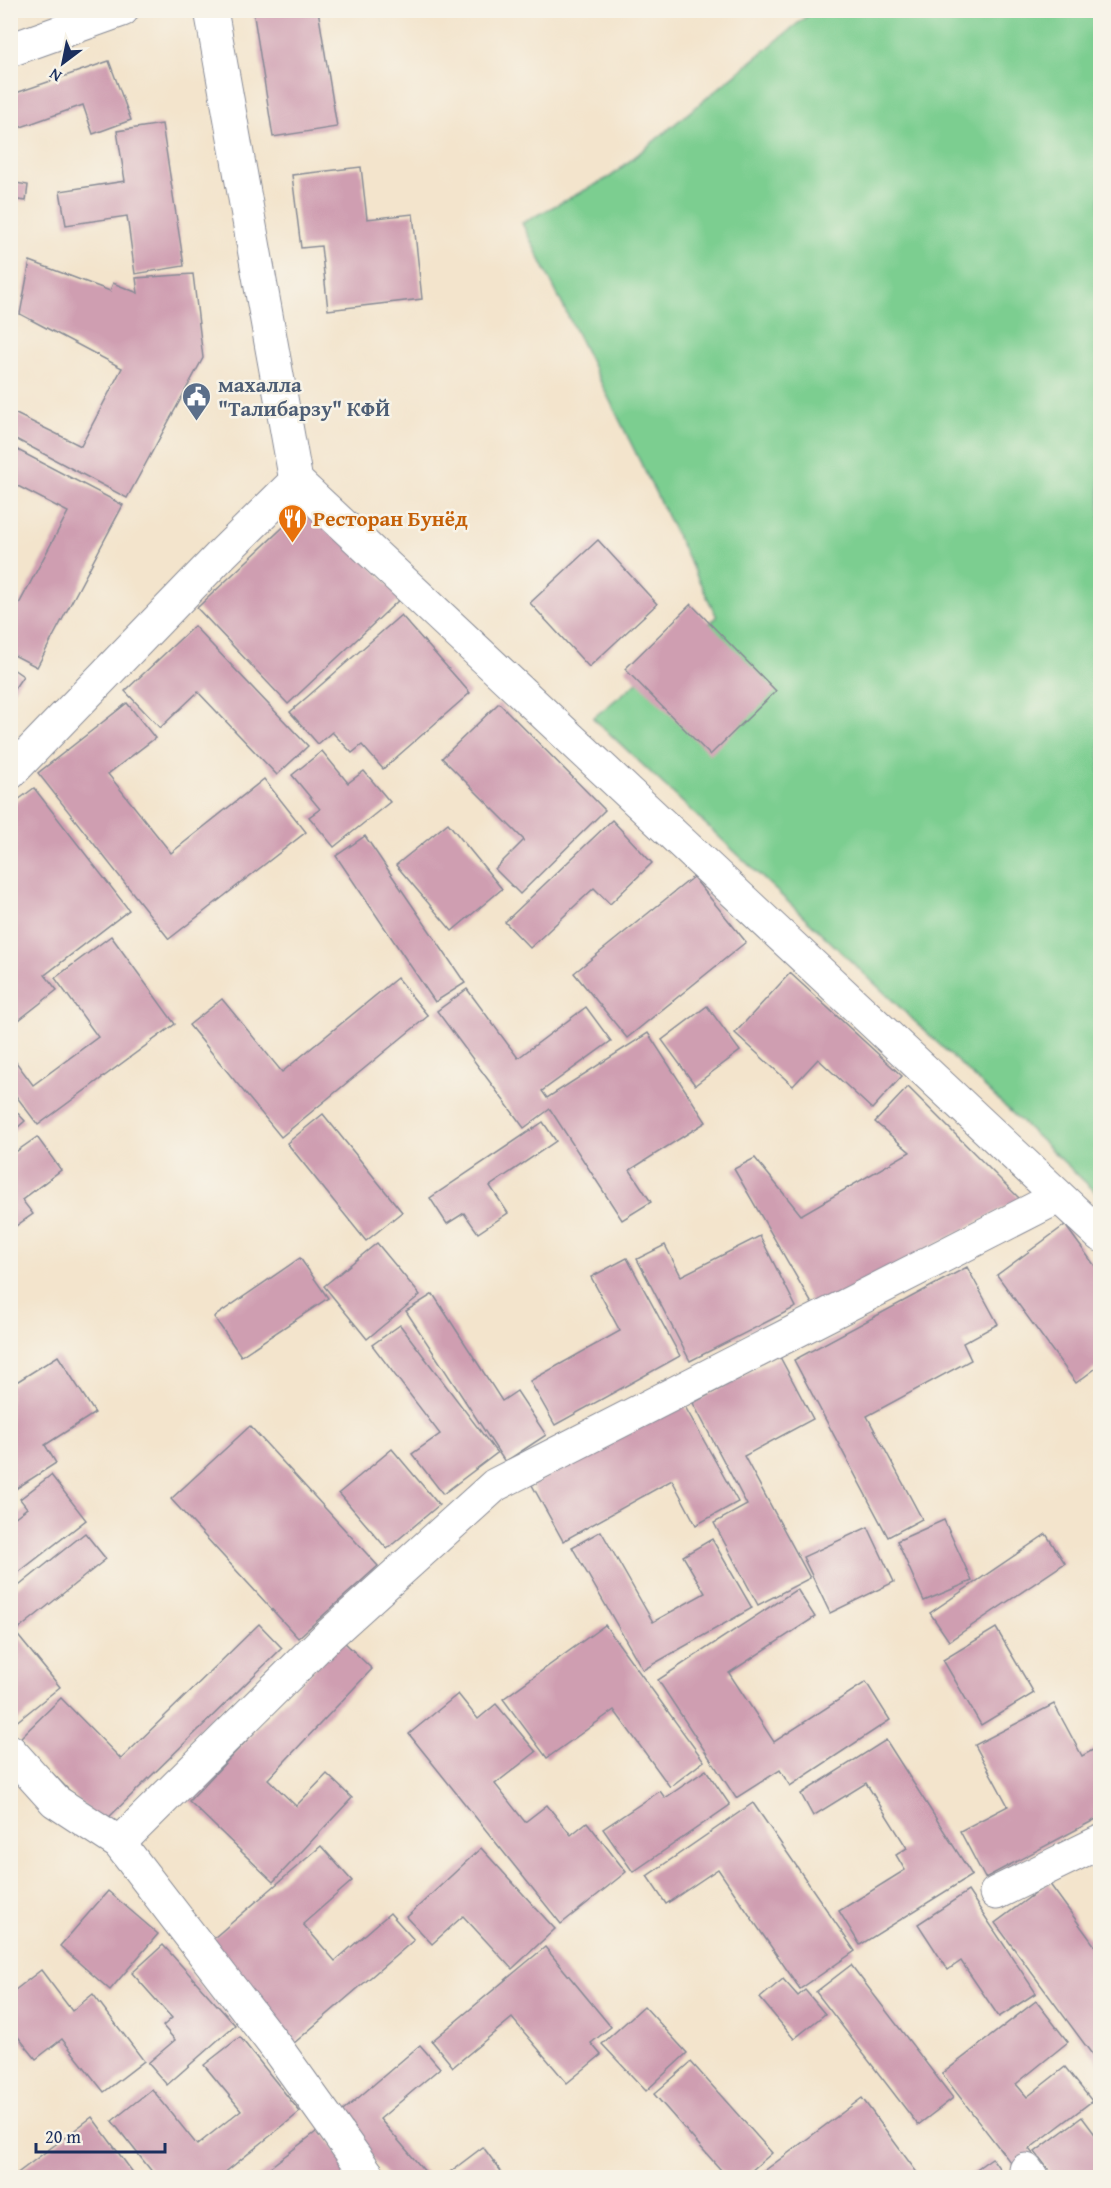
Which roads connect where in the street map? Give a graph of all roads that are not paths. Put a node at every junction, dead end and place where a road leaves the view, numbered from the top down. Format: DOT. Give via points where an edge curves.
graph roads {
  1 [pos="122,10"];
  2 [pos="211,10"];
  3 [pos="10,50"];
  4 [pos="296,481"];
  5 [pos="10,772"];
  6 [pos="1058,1197"];
  7 [pos="1101,1235"];
  8 [pos="10,1751"];
  9 [pos="1101,1842"];
  10 [pos="119,1844"];
  11 [pos="996,1893"];
  12 [pos="370,2178"];
  1 -- 3 [label="street"];
  2 -- 4 [label="street"];
  4 -- 5 [label="street"];
  4 -- 6 [label="street"];
  6 -- 7 [label="street"];
  6 -- 10 [label="street" via="495,1485 328,1635"];
  8 -- 10 [label="street" via="55,1801"];
  9 -- 11 [label="street"];
  10 -- 12 [label="street" via="276,2047"];
}
